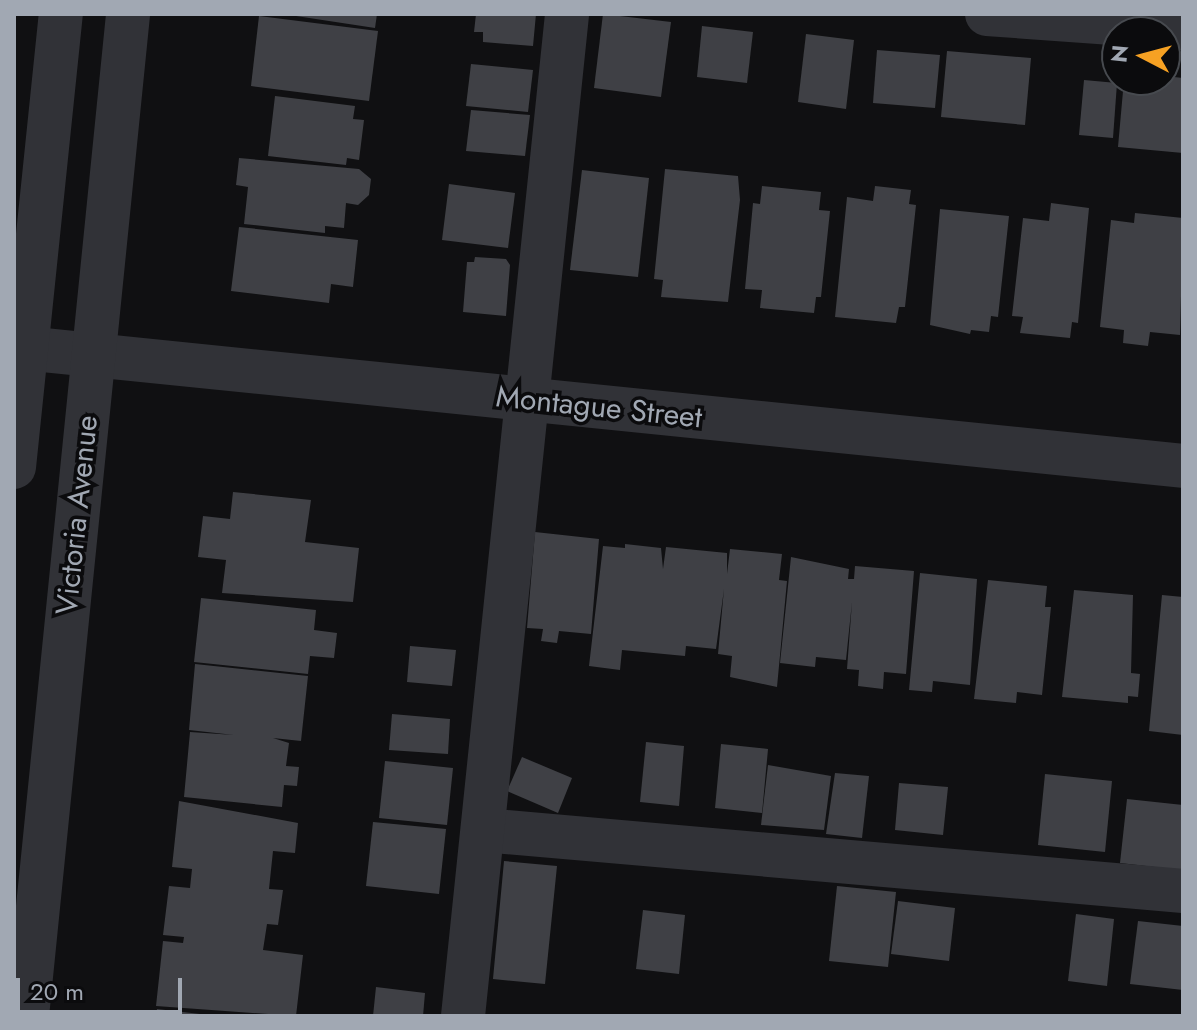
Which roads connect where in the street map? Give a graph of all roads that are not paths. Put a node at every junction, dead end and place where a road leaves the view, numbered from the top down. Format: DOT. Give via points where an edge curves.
graph roads {
  1 [pos="61,14"];
  2 [pos="128,14"];
  3 [pos="567,14"];
  4 [pos="987,14"];
  5 [pos="1183,28"];
  6 [pos="21,348"];
  7 [pos="93,355"];
  8 [pos="527,399"];
  9 [pos="1183,466"];
  10 [pos="14,467"];
  11 [pos="483,830"];
  12 [pos="1183,891"];
  13 [pos="27,1016"];
  14 [pos="463,1016"];
  1 -- 6 [label="street"];
  2 -- 7 [label="street, Victoria Avenue"];
  3 -- 8 [label="street"];
  4 -- 5 [label="street"];
  6 -- 7 [label="street, Montague Street"];
  6 -- 10 [label="street"];
  7 -- 8 [label="street, Montague Street"];
  7 -- 13 [label="street, Victoria Avenue"];
  8 -- 9 [label="street, Montague Street"];
  8 -- 11 [label="street"];
  11 -- 12 [label="street"];
  11 -- 14 [label="street"];
}
